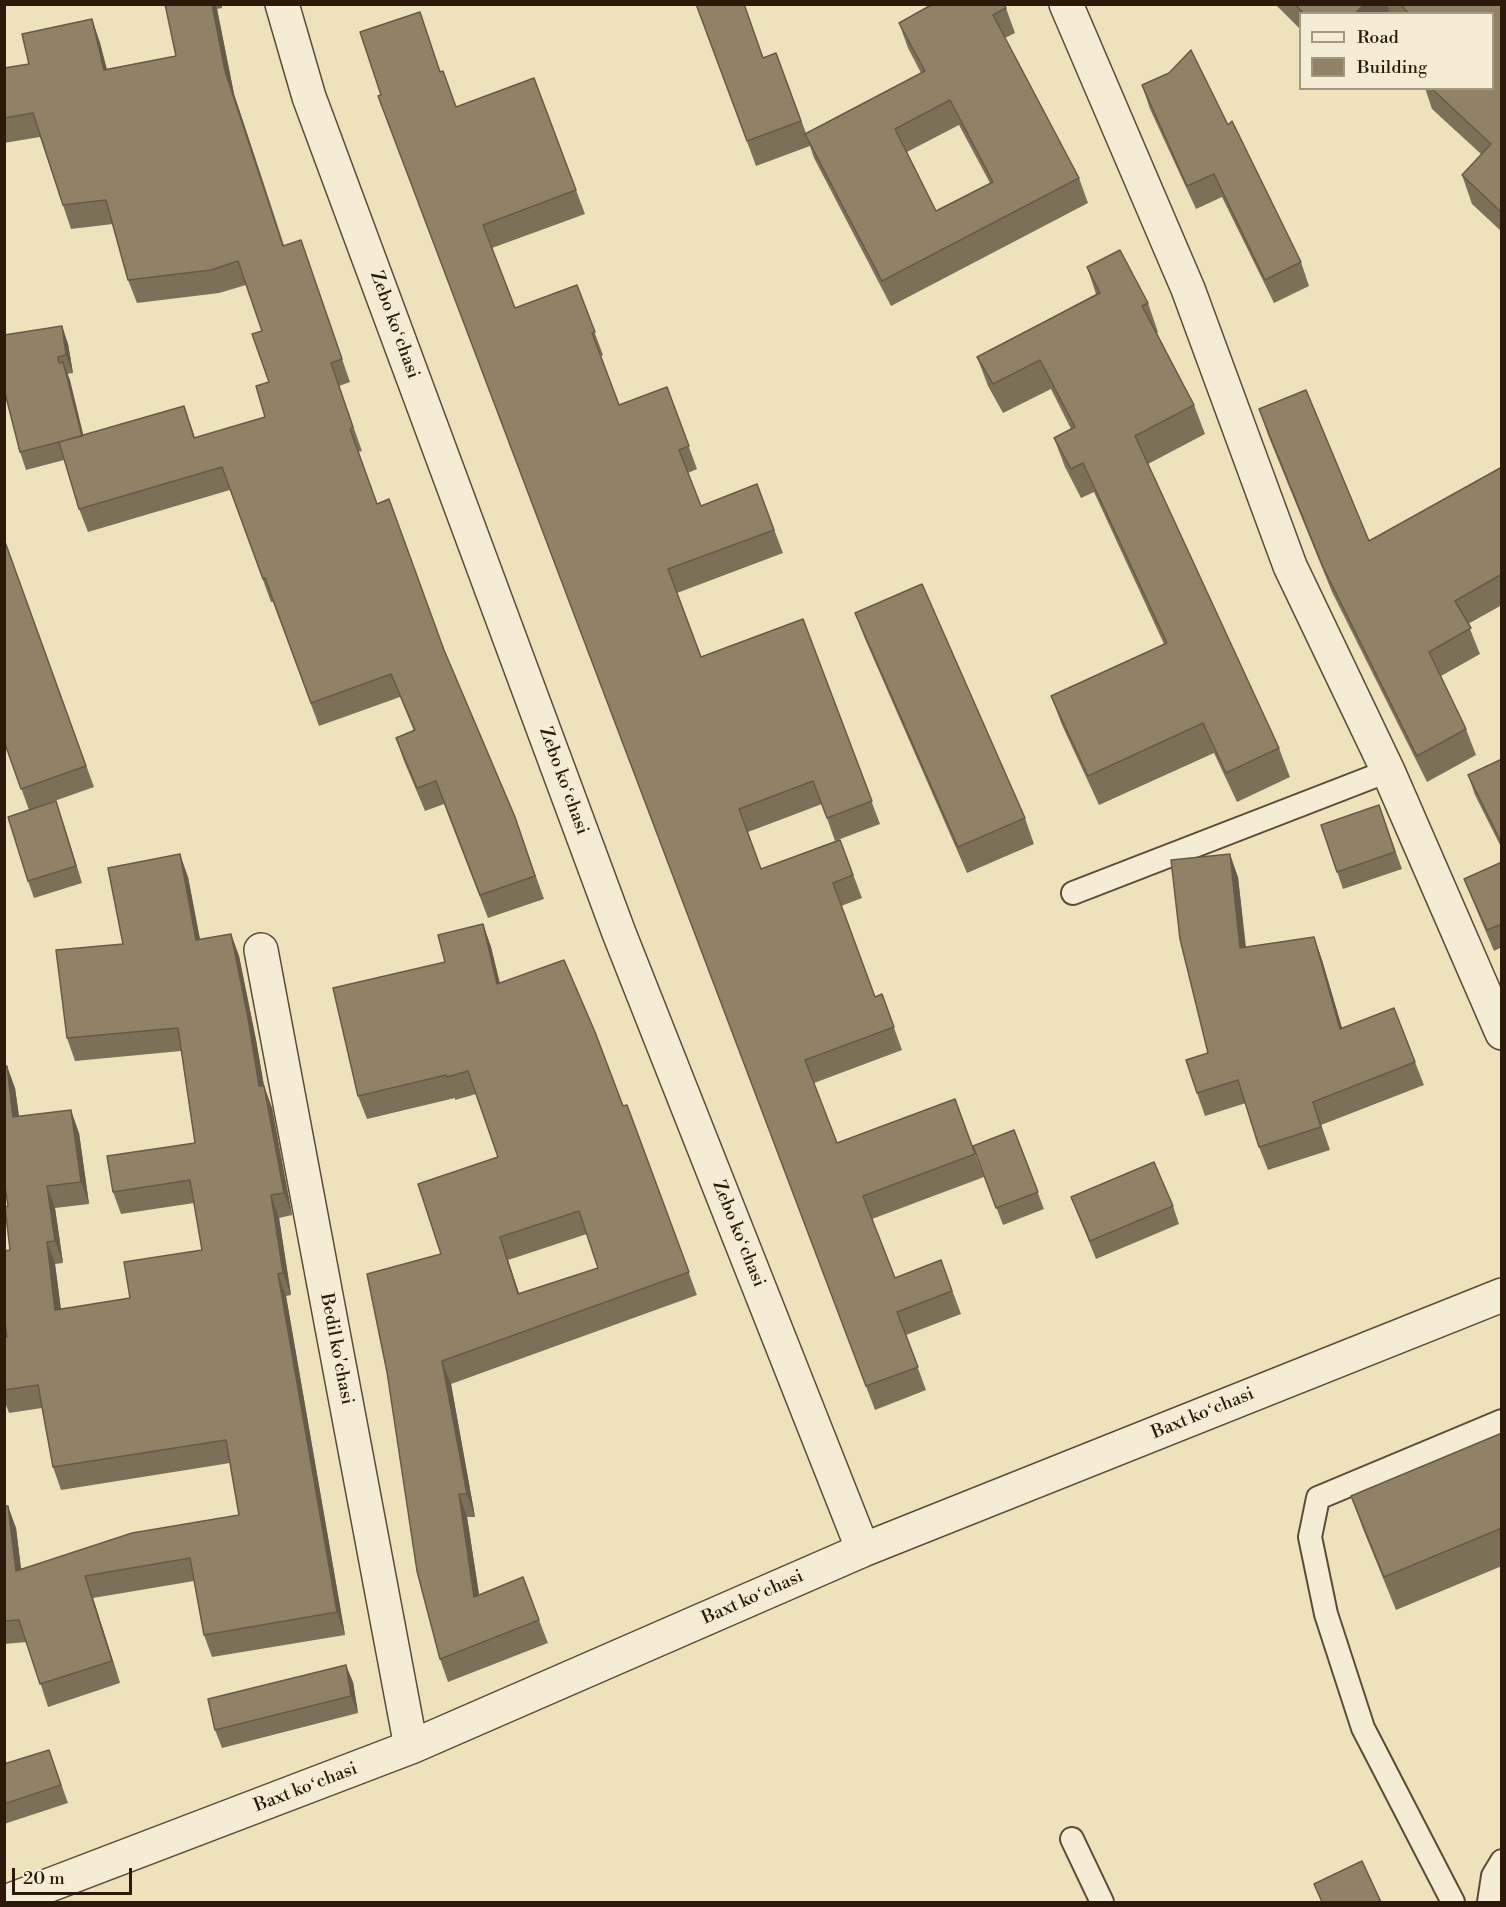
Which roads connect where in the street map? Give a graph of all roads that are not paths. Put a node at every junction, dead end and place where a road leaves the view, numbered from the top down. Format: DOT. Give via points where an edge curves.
graph roads {
  1 [pos="282,4"];
  2 [pos="1066,4"];
  3 [pos="1388,771"];
  4 [pos="1073,893"];
  5 [pos="261,950"];
  6 [pos="1502,1033"];
  7 [pos="1502,1295"];
  8 [pos="1502,1421"];
  9 [pos="862,1550"];
  10 [pos="411,1747"];
  11 [pos="1072,1839"];
  12 [pos="1502,1861"];
  13 [pos="5,1902"];
  14 [pos="1102,1902"];
  15 [pos="1453,1902"];
  16 [pos="1489,1902"];
  1 -- 9 [label="street, Zebo koʻchasi" via="309,97 615,922"];
  2 -- 3 [label="street" via="1188,289 1290,566"];
  3 -- 4 [label="lane"];
  3 -- 6 [label="street"];
  5 -- 10 [label="street, Bedil ko'chasi"];
  7 -- 9 [label="street, Baxt koʻchasi"];
  8 -- 15 [label="lane" via="1318,1498 1310,1537 1326,1614 1363,1728"];
  9 -- 10 [label="street, Baxt koʻchasi"];
  10 -- 13 [label="street, Baxt koʻchasi"];
  11 -- 14 [label="lane"];
  12 -- 16 [label="lane" via="1493,1876"];
}
